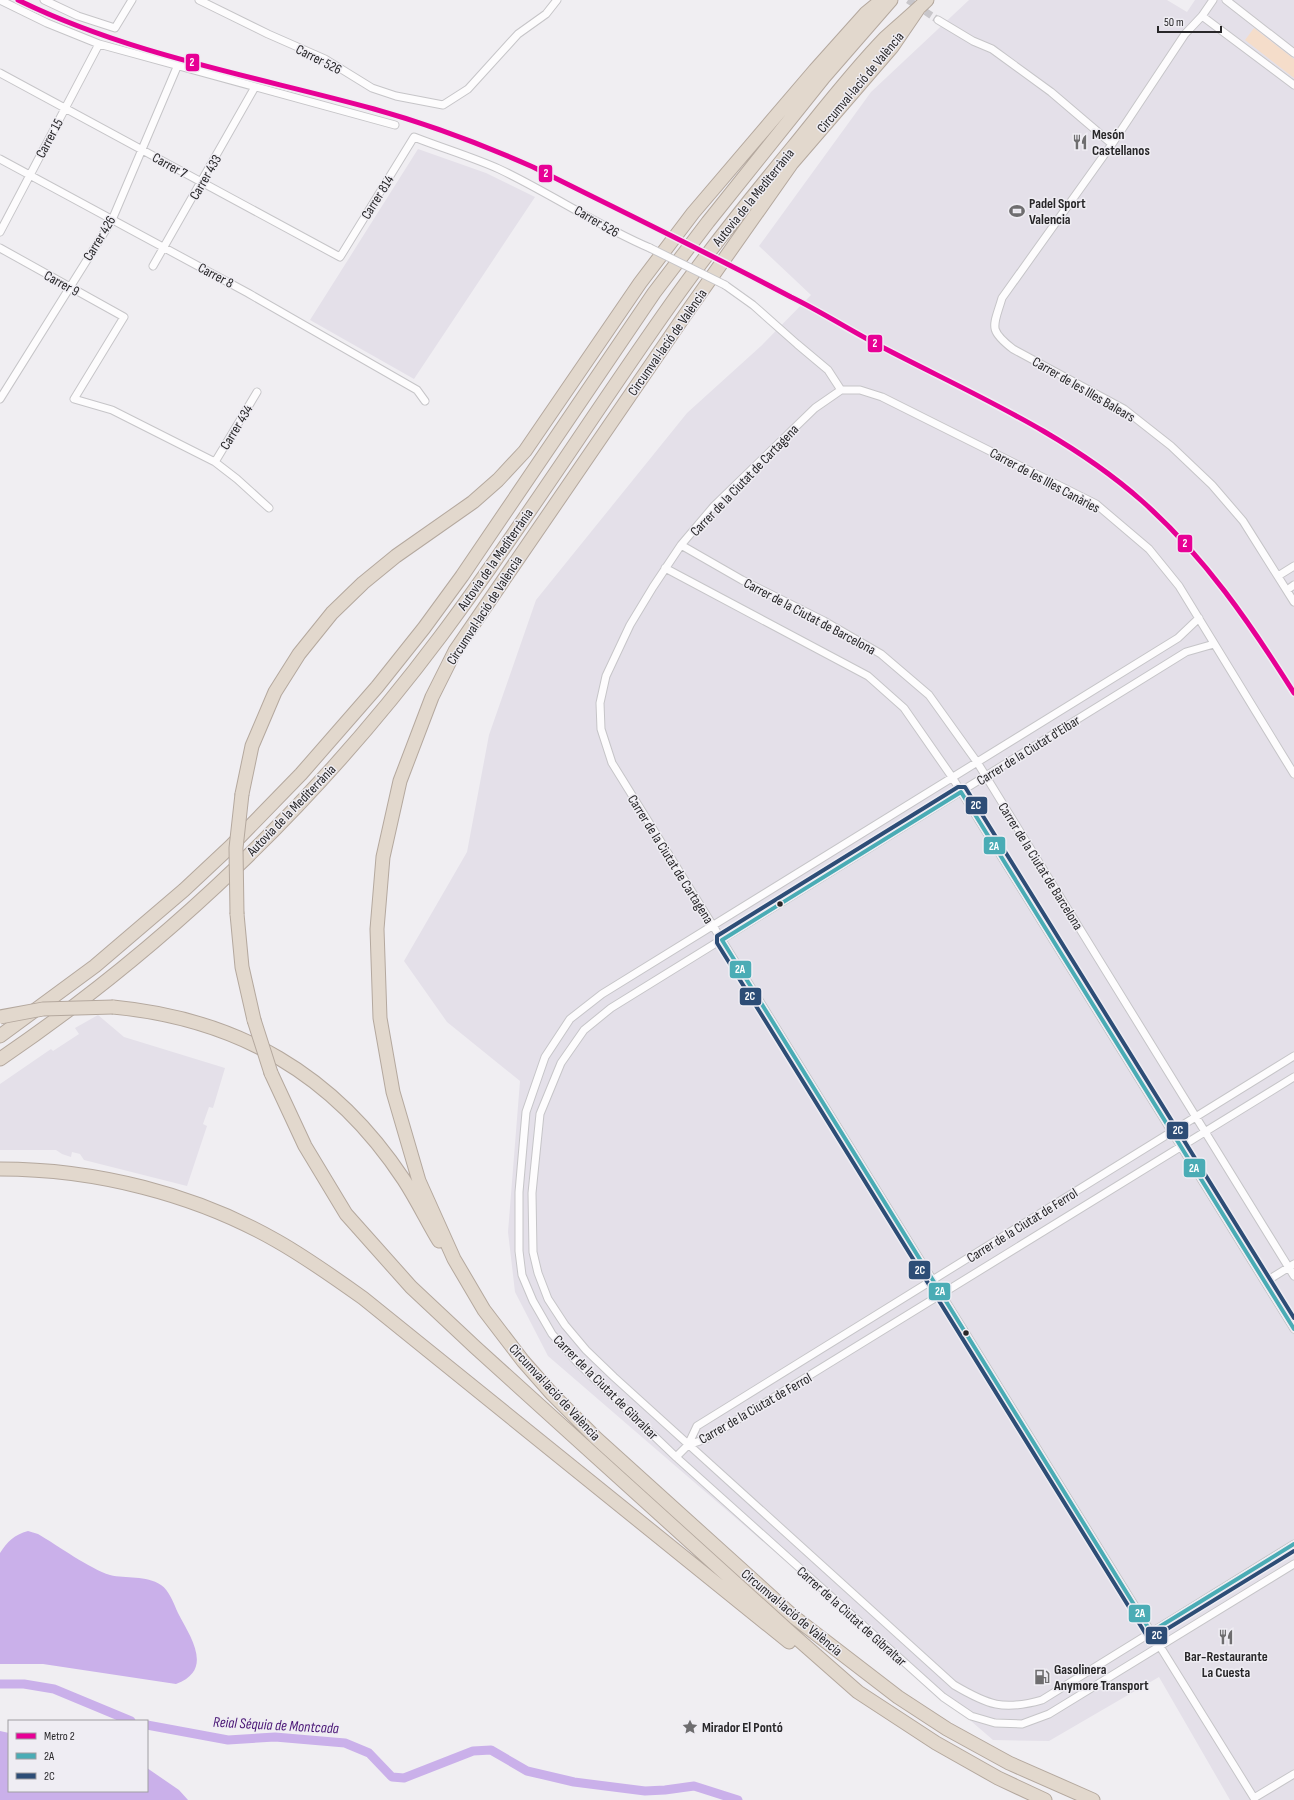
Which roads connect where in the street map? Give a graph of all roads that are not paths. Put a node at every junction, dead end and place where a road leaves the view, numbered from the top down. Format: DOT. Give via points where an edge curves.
graph roads {
  1 [pos="0,0"];
  2 [pos="44,0"];
  3 [pos="132,0"];
  4 [pos="199,0"];
  5 [pos="557,0"];
  6 [pos="882,0"];
  7 [pos="891,0"];
  8 [pos="1213,0"];
  9 [pos="1226,0"];
  10 [pos="922,5"];
  11 [pos="1202,16"];
  12 [pos="938,20"];
  13 [pos="99,44"];
  14 [pos="1294,53"];
  15 [pos="177,67"];
  16 [pos="0,73"];
  17 [pos="1294,85"];
  18 [pos="255,87"];
  19 [pos="65,107"];
  20 [pos="395,125"];
  21 [pos="414,137"];
  22 [pos="1112,144"];
  23 [pos="143,151"];
  24 [pos="0,159"];
  25 [pos="29,175"];
  26 [pos="202,183"];
  27 [pos="112,220"];
  28 [pos="0,232"];
  29 [pos="164,247"];
  30 [pos="0,248"];
  31 [pos="340,257"];
  32 [pos="153,266"];
  33 [pos="70,288"];
  34 [pos="841,390"];
  35 [pos="257,392"];
  36 [pos="0,399"];
  37 [pos="425,401"];
  38 [pos="215,462"];
  39 [pos="269,508"];
  40 [pos="681,545"];
  41 [pos="1294,566"];
  42 [pos="665,568"];
  43 [pos="1278,576"];
  44 [pos="1294,585"];
  45 [pos="1286,590"];
  46 [pos="1294,602"];
  47 [pos="1198,618"];
  48 [pos="1214,644"];
  49 [pos="977,762"];
  50 [pos="1294,774"];
  51 [pos="986,776"];
  52 [pos="952,777"];
  53 [pos="961,792"];
  54 [pos="713,925"];
  55 [pos="722,940"];
  56 [pos="0,1017"];
  57 [pos="0,1036"];
  58 [pos="1294,1056"];
  59 [pos="0,1059"];
  60 [pos="1294,1077"];
  61 [pos="1196,1117"];
  62 [pos="1172,1131"];
  63 [pos="1205,1132"];
  64 [pos="1181,1146"];
  65 [pos="0,1169"];
  66 [pos="454,1259"];
  67 [pos="1291,1266"];
  68 [pos="1294,1276"];
  69 [pos="932,1280"];
  70 [pos="1265,1282"];
  71 [pos="941,1294"];
  72 [pos="1294,1329"];
  73 [pos="688,1445"];
  74 [pos="676,1457"];
  75 [pos="1294,1544"];
  76 [pos="1294,1564"];
  77 [pos="1151,1632"];
  78 [pos="1160,1646"];
  79 [pos="858,1692"];
  80 [pos="1294,1774"];
  81 [pos="1046,1800"];
  82 [pos="1093,1800"];
  1 -- 13 [label="street" via="46,23"];
  2 -- 3 [label="street" via="78,16 115,28"];
  4 -- 5 [label="street, Carrer 526" via="325,59 372,88 396,96 443,105 468,89 518,34 546,14"];
  6 -- 79 [label="highway, Circumval·lació de València, bridge" via="866,13 815,70 693,212 640,283 525,451 473,502 396,556 363,583 332,613 298,654 275,692 252,746 242,794 236,848 237,914 242,967 254,1020 271,1074 305,1146 346,1214 411,1287 475,1347"];
  7 -- 57 [label="highway, Autovia de la Mediterrània" via="819,83 659,287 462,576 377,687 301,774 184,890 95,966"];
  8 -- 11 [label="street"];
  9 -- 14 [label="street"];
  10 -- 59 [label="highway, Autovia de la Mediterrània" via="885,38 838,90 723,233 670,305 475,589 378,715 281,823 199,902 106,981"];
  10 -- 66 [label="highway, Circumval·lació de València" via="892,47 792,163 455,650 432,697 400,781 383,857 377,929 380,1018 393,1092 419,1181"];
  11 -- 17 [label="street"];
  11 -- 22 [label="street" via="1184,34"];
  12 -- 22 [label="street" via="992,49 1051,92"];
  13 -- 15 [label="street"];
  13 -- 19 [label="street, Carrer 15"];
  15 -- 18 [label="street"];
  15 -- 23 [label="street, Carrer 426"];
  16 -- 19 [label="street, Carrer 7"];
  18 -- 20 [label="street"];
  18 -- 26 [label="street, Carrer 433"];
  19 -- 23 [label="street, Carrer 7"];
  19 -- 25 [label="street, Carrer 15"];
  21 -- 31 [label="street, Carrer 814"];
  21 -- 34 [label="street, Carrer 526, bridge" via="498,169 626,238 725,285 753,305 828,370"];
  22 -- 43 [label="street, Carrer de les Illes Balears" via="1002,298 994,328 998,338 1013,349 1124,408 1171,446 1212,485 1243,521"];
  23 -- 26 [label="street, Carrer 7"];
  23 -- 27 [label="street, Carrer 426"];
  24 -- 25 [label="street, Carrer 8"];
  25 -- 27 [label="street, Carrer 8"];
  25 -- 28 [label="street, Carrer 15"];
  26 -- 29 [label="street, Carrer 433"];
  26 -- 31 [label="street, Carrer 7"];
  27 -- 29 [label="street, Carrer 8"];
  27 -- 33 [label="street, Carrer 426"];
  29 -- 32 [label="street, Carrer 433"];
  29 -- 37 [label="street, Carrer 8" via="417,390"];
  30 -- 33 [label="street, Carrer 9"];
  33 -- 36 [label="street, Carrer 426"];
  33 -- 38 [label="street, Carrer 9" via="124,317 74,399 112,410"];
  34 -- 40 [label="street, Carrer de la Ciutat de Cartagena" via="810,413 714,506"];
  34 -- 47 [label="street, Carrer de les Illes Canàries" via="860,390 882,397 1096,504 1149,549 1179,586"];
  35 -- 38 [label="street, Carrer 434"];
  38 -- 39 [label="street"];
  40 -- 42 [label="street, Carrer de la Ciutat de Cartagena"];
  40 -- 49 [label="street, Carrer de la Ciutat de Barcelona" via="881,654 930,695"];
  41 -- 43 [label="street"];
  42 -- 52 [label="street, Carrer de la Ciutat de Barcelona" via="868,676 904,708"];
  42 -- 54 [label="street, Carrer de la Ciutat de Cartagena" via="630,625 606,676 600,703 601,728 612,763"];
  43 -- 45 [label="street, Carrer de les Illes Balears"];
  44 -- 45 [label="street"];
  45 -- 46 [label="street, Carrer de les Illes Balears"];
  47 -- 48 [label="street, Carrer de les Illes Canàries"];
  47 -- 49 [label="street, Carrer de la Ciutat d'Eibar" via="1178,638"];
  48 -- 50 [label="street, Carrer de les Illes Canàries"];
  48 -- 51 [label="street, Carrer de la Ciutat d'Eibar" via="1186,652"];
  49 -- 51 [label="street, Carrer de la Ciutat de Barcelona"];
  49 -- 52 [label="street, Carrer de la Ciutat d'Eibar"];
  51 -- 53 [label="street, Carrer de la Ciutat d'Eibar"];
  51 -- 61 [label="street, Carrer de la Ciutat de Barcelona"];
  52 -- 53 [label="street, Carrer de la Ciutat de Barcelona"];
  52 -- 54 [label="street, Carrer de la Ciutat d'Eibar"];
  53 -- 55 [label="street, Carrer de la Ciutat d'Eibar"];
  53 -- 62 [label="street, Carrer de la Ciutat de Barcelona"];
  54 -- 55 [label="street, Carrer de la Ciutat de Cartagena"];
  54 -- 74 [label="street, Carrer de la Ciutat de Gibraltar" via="602,994 570,1019 545,1057 526,1112 519,1192 519,1251 522,1275 552,1334 577,1362"];
  55 -- 69 [label="street, Carrer de la Ciutat de Cartagena"];
  55 -- 73 [label="street, Carrer de la Ciutat de Gibraltar" via="611,1008 584,1030 561,1063 540,1114 532,1193 533,1252 548,1299 586,1350"];
  56 -- 66 [label="highway, bridge" via="66,1007 128,1008 189,1020 236,1036 276,1056 328,1092 369,1134 404,1180 440,1243"];
  58 -- 61 [label="street, Carrer de la Ciutat de Ferrol"];
  60 -- 63 [label="street, Carrer de la Ciutat de Ferrol"];
  61 -- 62 [label="street, Carrer de la Ciutat de Ferrol"];
  61 -- 63 [label="street, Carrer de la Ciutat de Barcelona"];
  62 -- 64 [label="street, Carrer de la Ciutat de Barcelona"];
  62 -- 69 [label="street, Carrer de la Ciutat de Ferrol"];
  63 -- 64 [label="street, Carrer de la Ciutat de Ferrol"];
  63 -- 67 [label="street, Carrer de la Ciutat de Barcelona"];
  64 -- 70 [label="street, Carrer de la Ciutat de Barcelona"];
  64 -- 71 [label="street, Carrer de la Ciutat de Ferrol"];
  65 -- 79 [label="highway" via="80,1175 154,1190 242,1223 312,1262 363,1298 837,1681"];
  66 -- 82 [label="highway, Circumval·lació de València" via="484,1310 552,1394 596,1438 794,1617 876,1681 948,1729 1009,1763"];
  67 -- 68 [label="street, Carrer de la Ciutat de Barcelona"];
  67 -- 70 [label="street"];
  69 -- 71 [label="street, Carrer de la Ciutat de Cartagena"];
  69 -- 73 [label="street, Carrer de la Ciutat de Ferrol" via="697,1426"];
  70 -- 72 [label="street, Carrer de la Ciutat de Barcelona"];
  71 -- 73 [label="street, Carrer de la Ciutat de Ferrol" via="706,1439"];
  71 -- 77 [label="street, Carrer de la Ciutat de Cartagena"];
  73 -- 74 [label="street"];
  73 -- 77 [label="street, Carrer de la Ciutat de Gibraltar" via="954,1685 994,1705 1021,1706 1042,1700"];
  74 -- 78 [label="street, Carrer de la Ciutat de Gibraltar" via="943,1697 971,1716 995,1723 1022,1724 1049,1714"];
  75 -- 77 [label="street, Carrer de la Ciutat de Gibraltar"];
  76 -- 78 [label="street, Carrer de la Ciutat de Gibraltar"];
  77 -- 78 [label="street, Carrer de la Ciutat de Cartagena"];
  78 -- 80 [label="street, Carrer de la Ciutat de Cartagena" via="1254,1798"];
  79 -- 81 [label="highway, Circumval·lació de València" via="936,1743 998,1778"];
}
